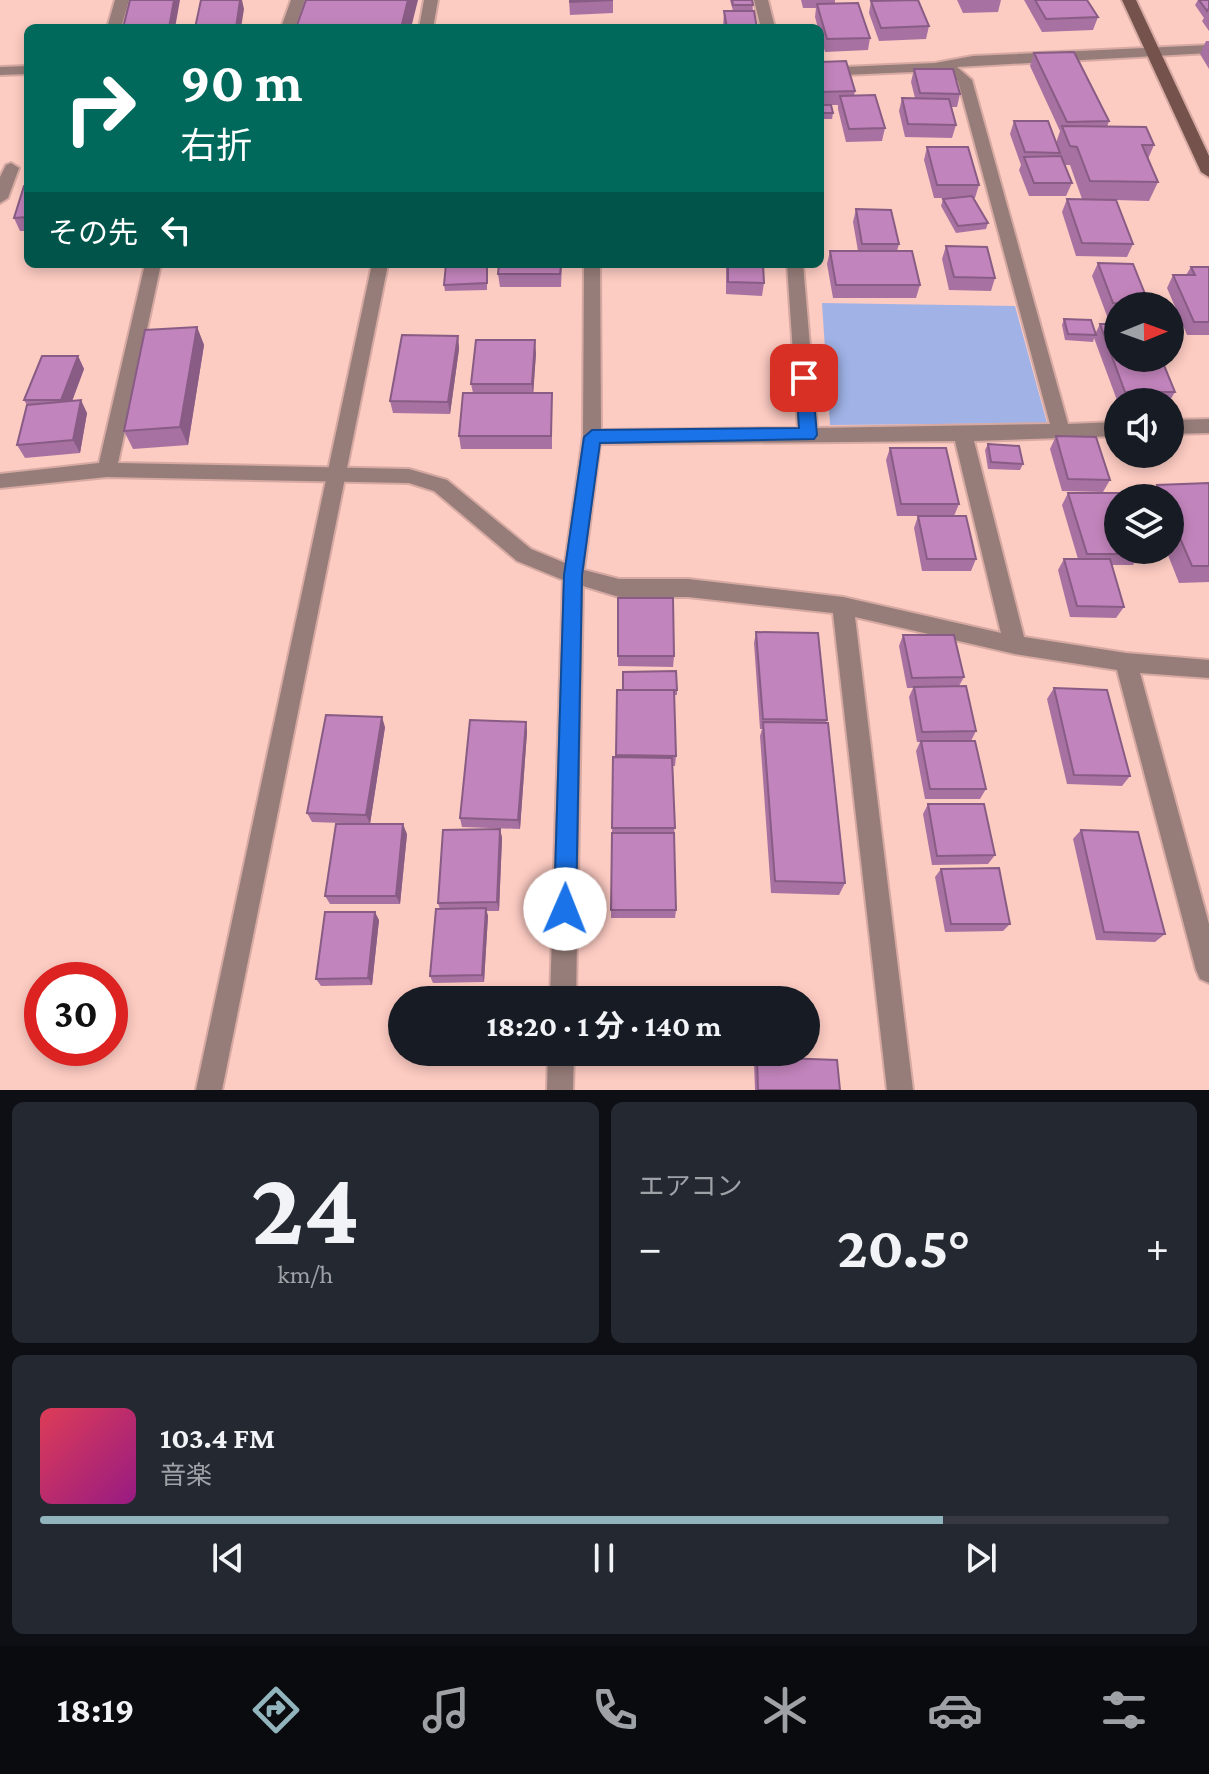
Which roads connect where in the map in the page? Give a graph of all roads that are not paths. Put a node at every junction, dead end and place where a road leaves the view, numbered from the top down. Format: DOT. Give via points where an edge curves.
graph roads {
  1 [pos="122,0"];
  2 [pos="298,0"];
  3 [pos="431,0"];
  4 [pos="761,0"];
  5 [pos="1129,0"];
  6 [pos="115,24"];
  7 [pos="289,24"];
  8 [pos="427,24"];
  9 [pos="767,24"];
  10 [pos="1209,49"];
  11 [pos="1154,52"];
  12 [pos="935,67"];
  13 [pos="24,70"];
  14 [pos="0,71"];
  15 [pos="824,72"];
  16 [pos="6,168"];
  17 [pos="1209,172"];
  18 [pos="0,198"];
  19 [pos="152,268"];
  20 [pos="379,268"];
  21 [pos="592,268"];
  22 [pos="795,268"];
  23 [pos="1209,426"];
  24 [pos="1184,427"];
  25 [pos="1104,429"];
  26 [pos="1061,431"];
  27 [pos="963,434"];
  28 [pos="808,435"];
  29 [pos="592,437"];
  30 [pos="107,470"];
  31 [pos="336,476"];
  32 [pos="0,481"];
  33 [pos="573,575"];
  34 [pos="843,606"];
  35 [pos="1015,645"];
  36 [pos="1126,662"];
  37 [pos="1209,669"];
  38 [pos="1209,970"];
  39 [pos="563,986"];
  40 [pos="561,1066"];
  41 [pos="209,1090"];
  42 [pos="560,1090"];
  43 [pos="900,1090"];
  1 -- 6 [label="street"];
  2 -- 7 [label="street"];
  3 -- 8 [label="street"];
  4 -- 9 [label="street"];
  5 -- 11 [label="main road"];
  10 -- 11 [label="street"];
  11 -- 12 [label="street" via="973,60"];
  11 -- 17 [label="main road"];
  12 -- 15 [label="street"];
  12 -- 26 [label="street" via="955,71 965,80"];
  13 -- 14 [label="street"];
  16 -- 18 [label="street"];
  19 -- 30 [label="street"];
  20 -- 31 [label="street"];
  21 -- 29 [label="street"];
  22 -- 28 [label="street"];
  23 -- 24 [label="street"];
  25 -- 26 [label="street"];
  26 -- 27 [label="street"];
  27 -- 28 [label="street"];
  27 -- 35 [label="street"];
  28 -- 29 [label="street"];
  29 -- 33 [label="street"];
  30 -- 31 [label="street"];
  30 -- 32 [label="street"];
  31 -- 33 [label="street" via="409,476 440,485 524,555"];
  31 -- 41 [label="street"];
  33 -- 34 [label="street" via="619,588 688,588"];
  33 -- 39 [label="street"];
  34 -- 35 [label="street"];
  34 -- 43 [label="street"];
  35 -- 36 [label="street"];
  36 -- 37 [label="street"];
  36 -- 38 [label="street"];
  40 -- 42 [label="street"];
}
